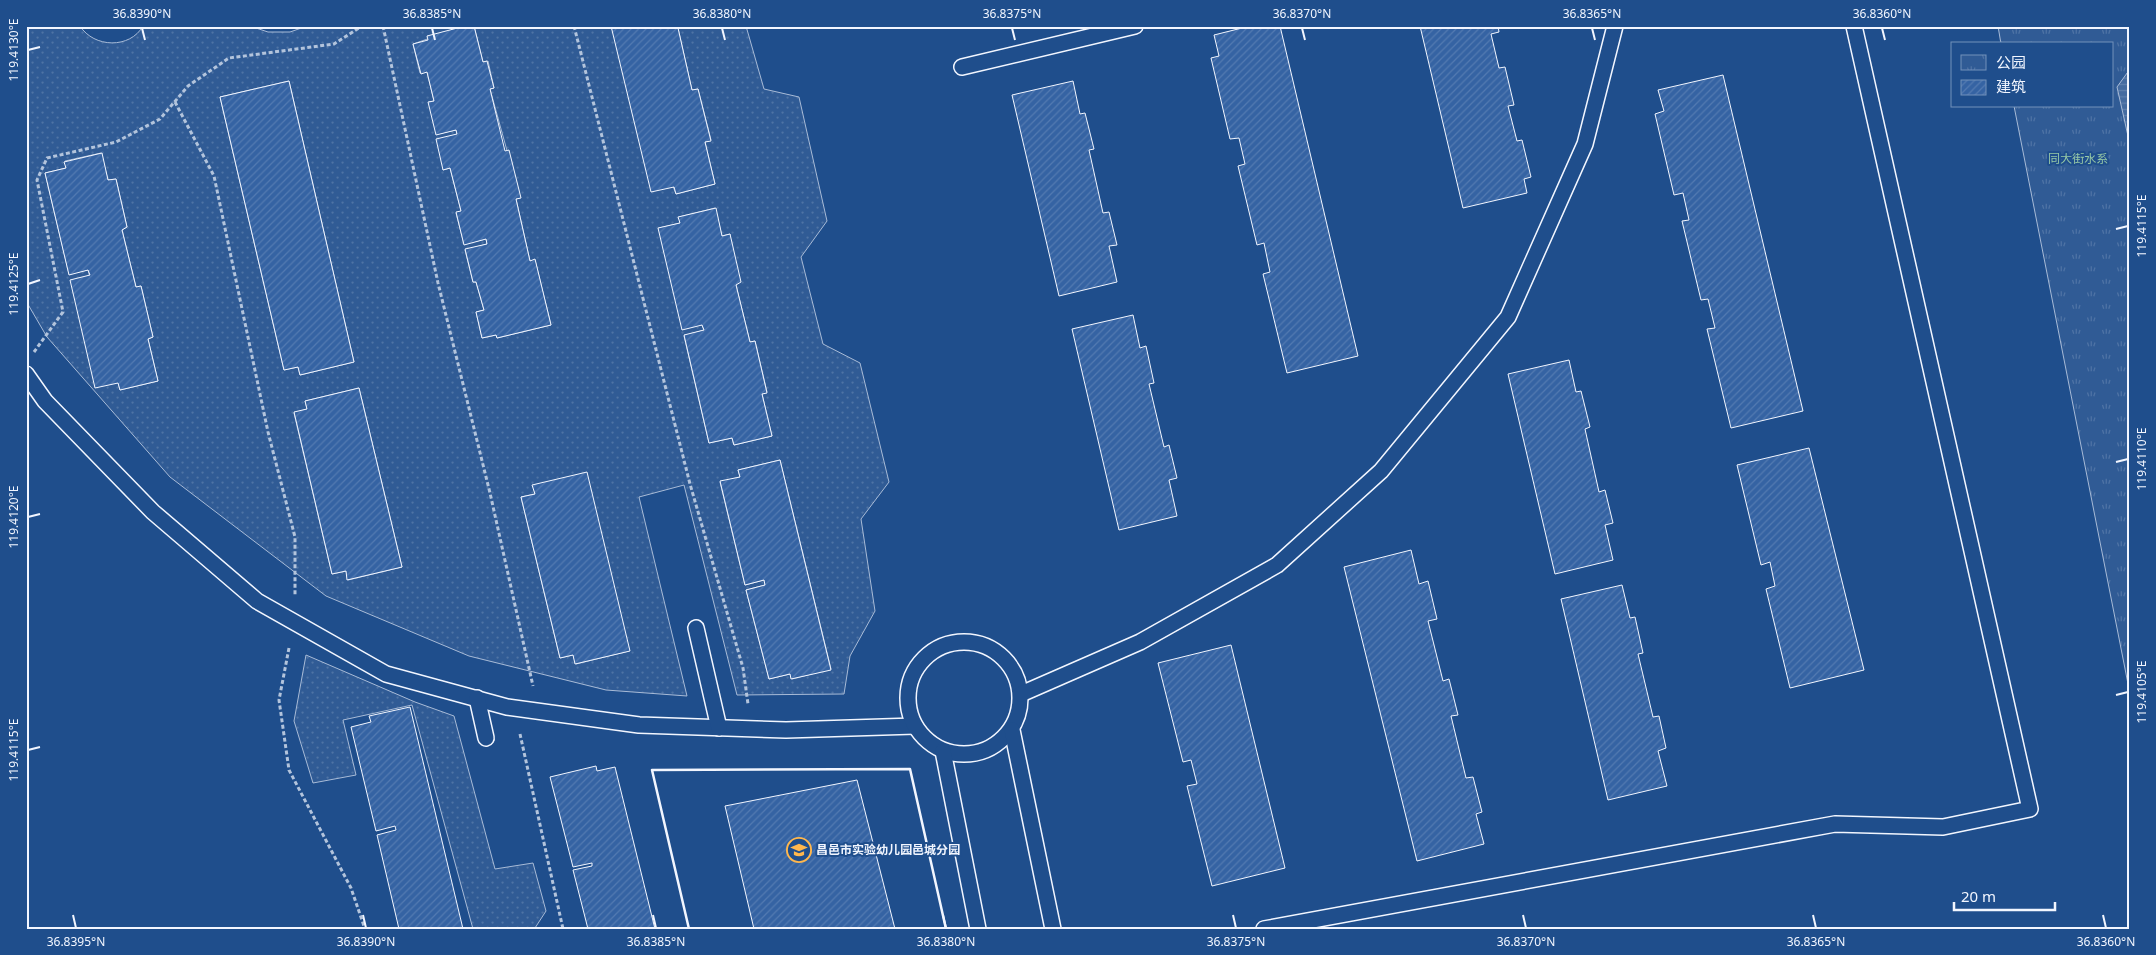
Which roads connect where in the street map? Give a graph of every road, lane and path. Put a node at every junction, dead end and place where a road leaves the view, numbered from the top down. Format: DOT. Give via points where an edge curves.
graph roads {
  1 [pos="362,26"];
  2 [pos="383,26"];
  3 [pos="574,26"];
  4 [pos="1135,26"];
  5 [pos="1615,26"];
  6 [pos="1854,26"];
  7 [pos="962,67"];
  8 [pos="175,102"];
  9 [pos="32,356"];
  10 [pos="26,374"];
  11 [pos="294,622"];
  12 [pos="696,628"];
  13 [pos="1021,694"];
  14 [pos="476,698"];
  15 [pos="514,708"];
  16 [pos="538,711"];
  17 [pos="915,726"];
  18 [pos="719,728"];
  19 [pos="752,729"];
  20 [pos="1012,730"];
  21 [pos="486,738"];
  22 [pos="943,751"];
  23 [pos="365,929"];
  24 [pos="563,929"];
  25 [pos="978,929"];
  26 [pos="1053,929"];
  27 [pos="1264,929"];
  1 -- 8 [label="path" via="334,44 229,58 188,86"];
  2 -- 16 [label="path" via="438,283 490,493"];
  3 -- 19 [label="path" via="688,474 743,668"];
  4 -- 7 [label="lane"];
  5 -- 13 [label="lane" via="1585,144 1508,317 1381,471 1277,566 1140,642"];
  6 -- 27 [label="lane" via="2030,809 1943,827 1835,824"];
  8 -- 9 [label="path" via="160,120 116,142 47,158 37,180 63,312"];
  8 -- 11 [label="path" via="214,176 268,432 295,536"];
  10 -- 11 [label="lane" via="45,401 153,512 258,601"];
  11 -- 14 [label="lane" via="386,674"];
  11 -- 23 [label="path" via="279,700 289,770 352,888"];
  12 -- 18 [label="lane"];
  13 -- 17 [label="lane" via="1017,676 993,649 976,642 958,641 940,647 924,658 914,672 908,690"];
  13 -- 20 [label="lane" via="1020,713"];
  14 -- 15 [label="lane"];
  14 -- 21 [label="lane"];
  15 -- 16 [label="lane"];
  15 -- 24 [label="path"];
  16 -- 18 [label="lane" via="639,725"];
  17 -- 19 [label="lane"];
  17 -- 22 [label="lane" via="927,741"];
  18 -- 19 [label="lane"];
  20 -- 22 [label="lane" via="999,744 981,753 962,755"];
  20 -- 26 [label="lane"];
  22 -- 25 [label="lane"];
}
